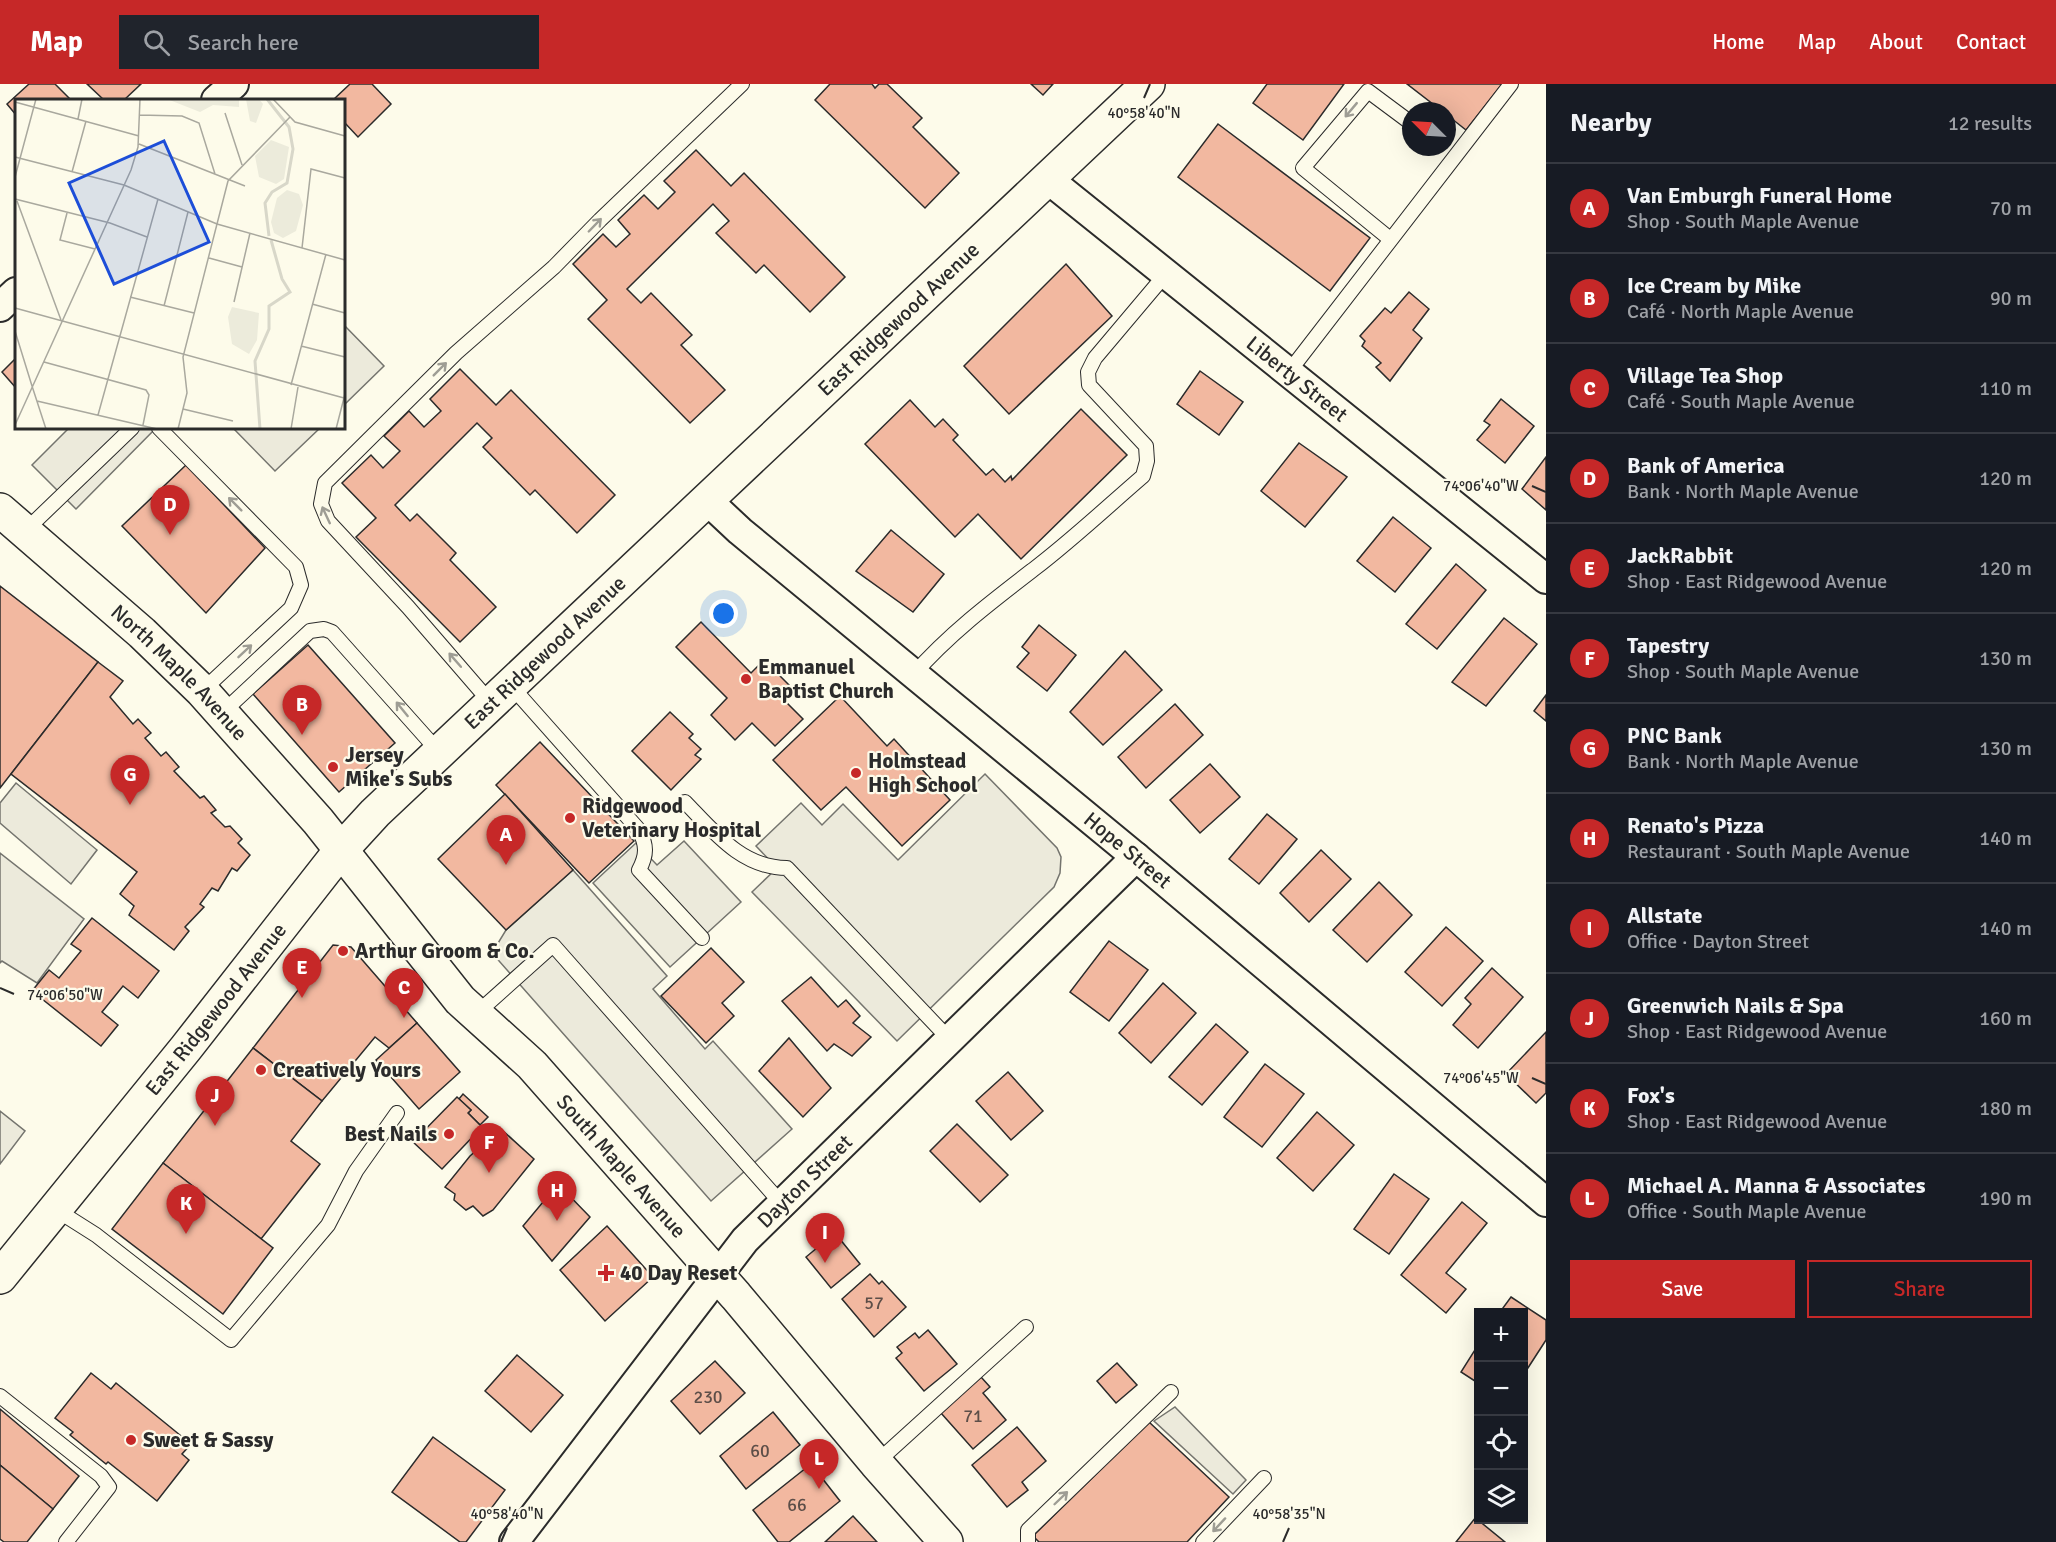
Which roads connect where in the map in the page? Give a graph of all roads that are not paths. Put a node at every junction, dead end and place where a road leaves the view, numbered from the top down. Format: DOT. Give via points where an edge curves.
graph roads {
  1 [pos="234,84"];
  2 [pos="742,84"];
  3 [pos="1511,84"];
  4 [pos="1143,86"];
  5 [pos="217,99"];
  6 [pos="1402,116"];
  7 [pos="1456,143"];
  8 [pos="1446,156"];
  9 [pos="1049,180"];
  10 [pos="1390,239"];
  11 [pos="1165,275"];
  12 [pos="15,293"];
  13 [pos="0,308"];
  14 [pos="1288,373"];
  15 [pos="131,429"];
  16 [pos="160,429"];
  17 [pos="708,501"];
  18 [pos="0,510"];
  19 [pos="24,532"];
  20 [pos="1546,579"];
  21 [pos="913,675"];
  22 [pos="502,696"];
  23 [pos="212,702"];
  24 [pos="440,754"];
  25 [pos="685,802"];
  26 [pos="341,850"];
  27 [pos="1136,857"];
  28 [pos="702,938"];
  29 [pos="476,1014"];
  30 [pos="951,1041"];
  31 [pos="397,1113"];
  32 [pos="1546,1202"];
  33 [pos="781,1203"];
  34 [pos="55,1209"];
  35 [pos="718,1275"];
  36 [pos="0,1277"];
  37 [pos="1026,1327"];
  38 [pos="1171,1392"];
  39 [pos="0,1396"];
  40 [pos="876,1464"];
  41 [pos="1264,1478"];
  42 [pos="66,1542"];
  43 [pos="514,1542"];
  44 [pos="946,1542"];
  45 [pos="1028,1542"];
  46 [pos="1203,1542"];
  1 -- 5 [label="street"];
  22 -- 2 [label="lane, one-way" via="408,607 328,521 321,504 325,483 456,353 554,267"];
  3 -- 7 [label="lane"];
  4 -- 9 [label="main road, East Ridgewood Avenue"];
  6 -- 10 [label="lane, one-way" via="1368,91 1303,168"];
  8 -- 10 [label="lane"];
  9 -- 11 [label="street, Liberty Street"];
  9 -- 17 [label="main road, East Ridgewood Avenue"];
  10 -- 14 [label="lane"];
  11 -- 14 [label="street, Liberty Street"];
  11 -- 21 [label="lane" via="1095,358 1088,372 1089,385 1146,446 1143,476 1036,568 993,599"];
  12 -- 13 [label="street"];
  14 -- 20 [label="street, Liberty Street"];
  15 -- 19 [label="lane"];
  23 -- 16 [label="lane, one-way" via="291,608 301,585 296,567"];
  17 -- 21 [label="street, Hope Street"];
  17 -- 22 [label="main road, East Ridgewood Avenue"];
  18 -- 19 [label="main road, North Maple Avenue"];
  19 -- 23 [label="main road, North Maple Avenue" via="142,633"];
  21 -- 27 [label="street, Hope Street"];
  22 -- 24 [label="main road, East Ridgewood Avenue"];
  22 -- 28 [label="lane" via="639,830 646,853 639,870"];
  24 -- 23 [label="lane, one-way" via="397,702 332,632 324,629 310,631"];
  23 -- 26 [label="main road, North Maple Avenue"];
  24 -- 26 [label="main road, East Ridgewood Avenue"];
  25 -- 30 [label="lane" via="732,850 771,868 787,868"];
  26 -- 29 [label="main road, South Maple Avenue" via="430,964"];
  26 -- 34 [label="main road, East Ridgewood Avenue"];
  27 -- 30 [label="street, Dayton Street"];
  27 -- 32 [label="street, Hope Street"];
  29 -- 33 [label="lane" via="553,945"];
  29 -- 35 [label="main road, South Maple Avenue" via="532,1065"];
  30 -- 33 [label="street, Dayton Street"];
  31 -- 34 [label="lane" via="356,1171 328,1225 231,1340 96,1235"];
  33 -- 35 [label="street, Dayton Street"];
  34 -- 36 [label="main road, East Ridgewood Avenue"];
  35 -- 40 [label="main road, South Maple Avenue"];
  35 -- 43 [label="street, Dayton Street"];
  37 -- 40 [label="lane"];
  45 -- 38 [label="lane, one-way" via="1028,1530"];
  39 -- 42 [label="lane" via="101,1476 109,1487"];
  40 -- 44 [label="main road, South Maple Avenue"];
  41 -- 46 [label="lane, one-way"];
}
